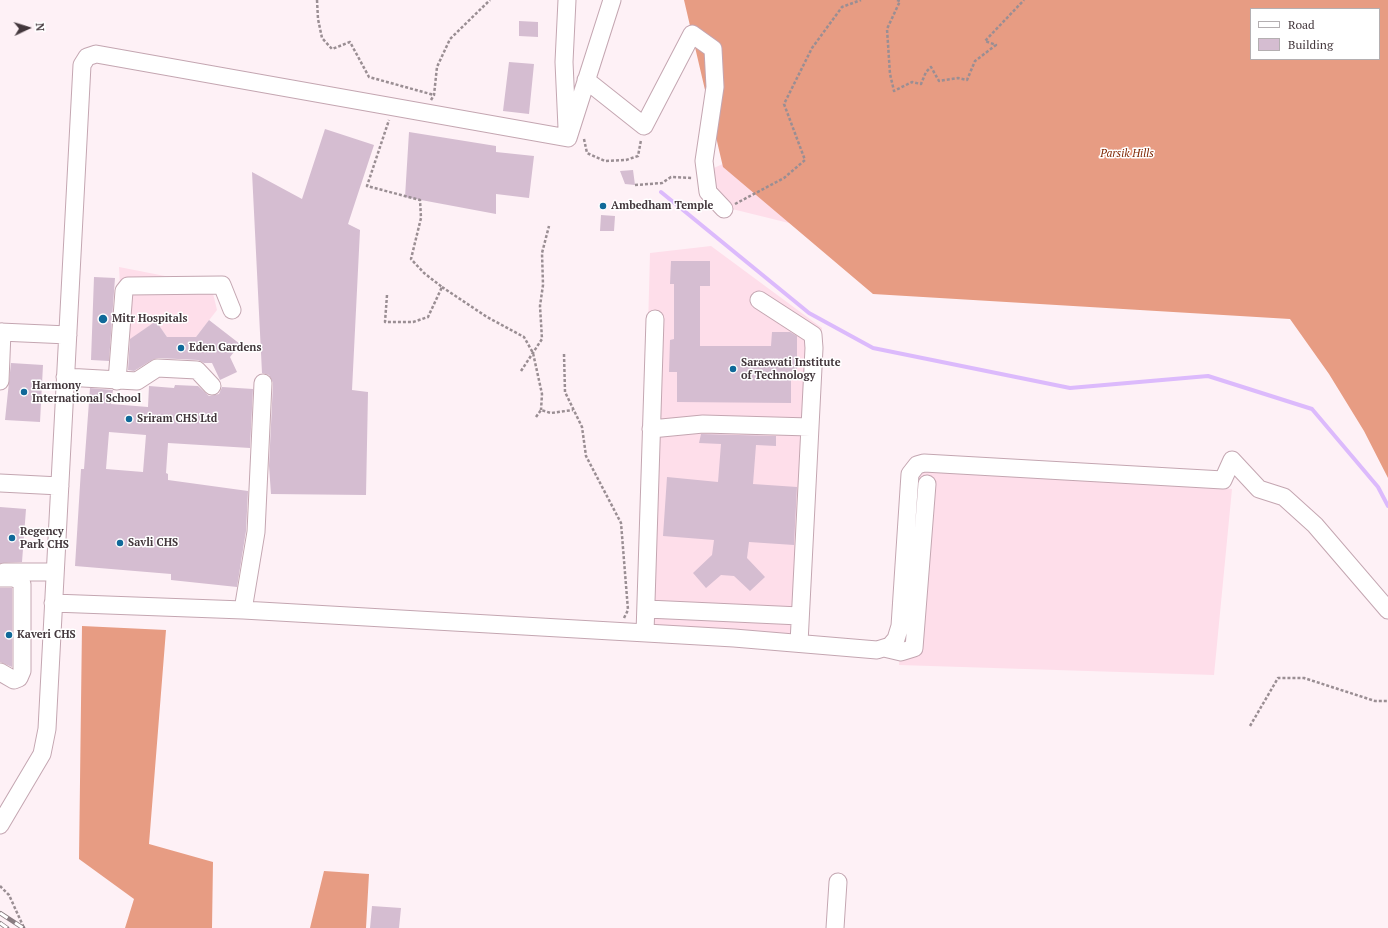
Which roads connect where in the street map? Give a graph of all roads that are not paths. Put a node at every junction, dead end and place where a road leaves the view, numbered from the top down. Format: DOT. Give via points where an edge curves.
graph roads {
  1 [pos="567,0"];
  2 [pos="612,0"];
  3 [pos="586,80"];
  4 [pos="575,138"];
  5 [pos="724,210"];
  6 [pos="759,300"];
  7 [pos="232,310"];
  8 [pos="655,319"];
  9 [pos="1,332"];
  10 [pos="68,335"];
  11 [pos="65,377"];
  12 [pos="0,381"];
  13 [pos="117,381"];
  14 [pos="262,383"];
  15 [pos="212,386"];
  16 [pos="810,427"];
  17 [pos="651,429"];
  18 [pos="0,483"];
  19 [pos="927,484"];
  20 [pos="60,486"];
  21 [pos="0,572"];
  22 [pos="54,572"];
  23 [pos="0,578"];
  24 [pos="53,603"];
  25 [pos="243,610"];
  26 [pos="647,610"];
  27 [pos="1388,610"];
  28 [pos="800,616"];
  29 [pos="646,632"];
  30 [pos="799,643"];
  31 [pos="884,648"];
  32 [pos="0,672"];
  33 [pos="0,825"];
  34 [pos="838,882"];
  35 [pos="835,928"];
  1 -- 4 [label="street" via="564,62"];
  2 -- 3 [label="street"];
  3 -- 4 [label="street"];
  3 -- 5 [label="street" via="644,126 692,34 713,50 716,87 704,161 708,192"];
  4 -- 10 [label="street" via="96,54 87,57 82,65"];
  6 -- 16 [label="street" via="813,335"];
  7 -- 13 [label="street" via="222,285 128,286 124,291"];
  8 -- 17 [label="street"];
  9 -- 10 [label="street"];
  9 -- 12 [label="street"];
  10 -- 11 [label="street"];
  11 -- 13 [label="street"];
  11 -- 20 [label="street"];
  13 -- 15 [label="street" via="137,381 157,368 197,370"];
  14 -- 25 [label="street" via="256,532"];
  16 -- 17 [label="street" via="703,424"];
  16 -- 28 [label="street"];
  17 -- 26 [label="street"];
  18 -- 20 [label="street"];
  19 -- 31 [label="street" via="914,648 901,652"];
  20 -- 22 [label="street"];
  21 -- 22 [label="street"];
  22 -- 24 [label="street"];
  23 -- 32 [label="street" via="19,580 22,584 22,670 19,678 14,680"];
  24 -- 25 [label="street"];
  24 -- 33 [label="street" via="45,742 37,764"];
  25 -- 29 [label="street"];
  26 -- 28 [label="street"];
  26 -- 29 [label="street"];
  27 -- 31 [label="street" via="1315,525 1284,497 1259,489 1232,460 1222,480 924,463 917,465 910,474 900,626 896,639"];
  28 -- 30 [label="street"];
  29 -- 30 [label="street"];
  30 -- 31 [label="street" via="877,650"];
  34 -- 35 [label="street"];
}
